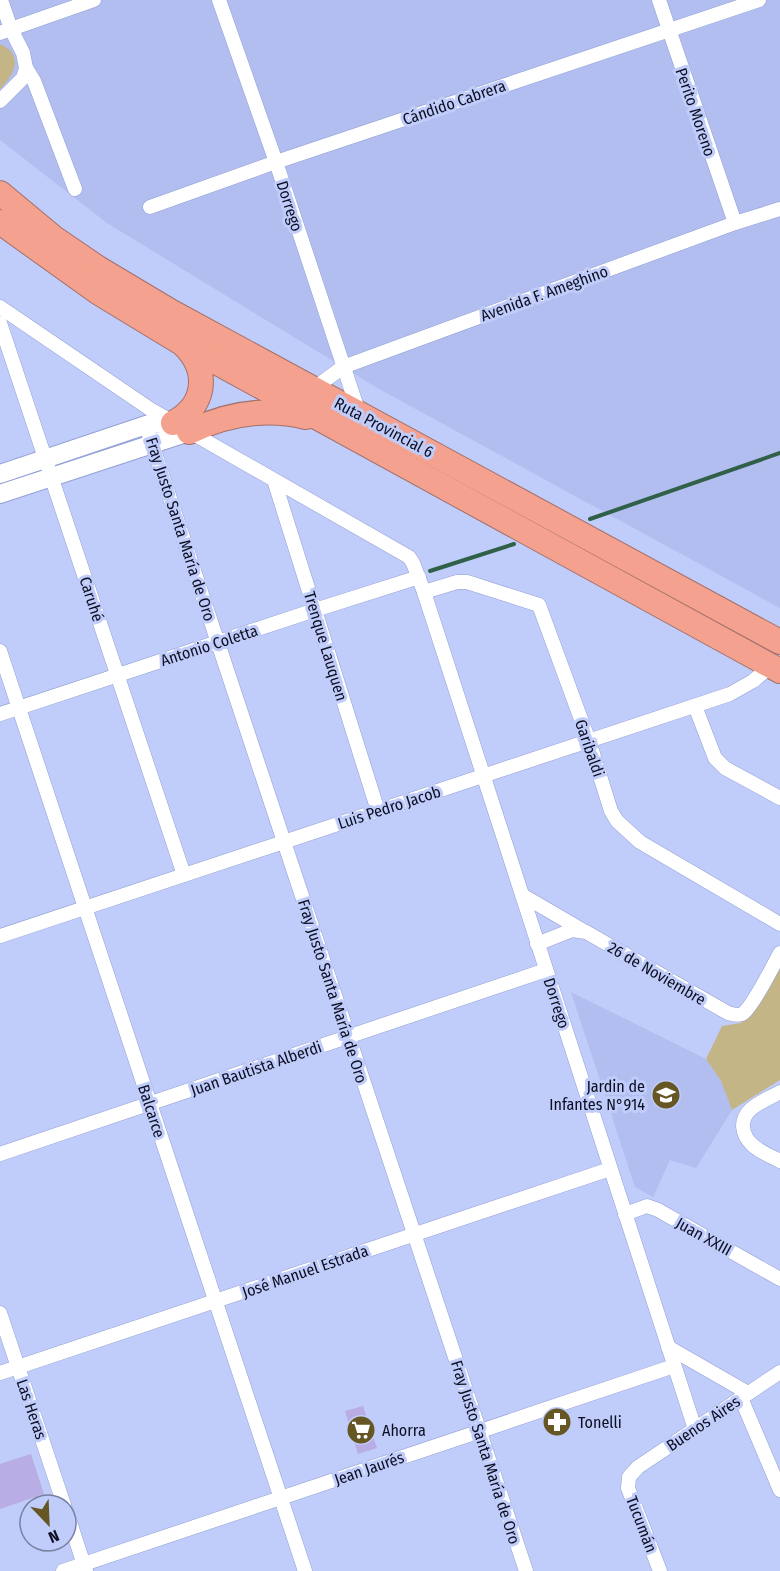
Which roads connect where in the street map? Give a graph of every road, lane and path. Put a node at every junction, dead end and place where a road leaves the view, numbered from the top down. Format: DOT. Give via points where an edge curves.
graph roads {
  1 [pos="1,0"];
  2 [pos="94,0"];
  3 [pos="219,0"];
  4 [pos="659,0"];
  5 [pos="759,0"];
  6 [pos="668,30"];
  7 [pos="5,31"];
  8 [pos="26,68"];
  9 [pos="0,101"];
  10 [pos="276,162"];
  11 [pos="75,189"];
  12 [pos="0,193"];
  13 [pos="150,207"];
  14 [pos="780,209"];
  15 [pos="0,222"];
  16 [pos="735,223"];
  17 [pos="0,307"];
  18 [pos="0,323"];
  19 [pos="183,344"];
  20 [pos="343,368"];
  21 [pos="313,389"];
  22 [pos="359,413"];
  23 [pos="149,417"];
  24 [pos="326,422"];
  25 [pos="181,427"];
  26 [pos="152,443"];
  27 [pos="45,459"];
  28 [pos="0,474"];
  29 [pos="51,476"];
  30 [pos="274,480"];
  31 [pos="0,494"];
  32 [pos="419,577"];
  33 [pos="424,592"];
  34 [pos="315,610"];
  35 [pos="218,642"];
  36 [pos="780,642"];
  37 [pos="0,651"];
  38 [pos="776,668"];
  39 [pos="117,675"];
  40 [pos="695,706"];
  41 [pos="19,708"];
  42 [pos="0,714"];
  43 [pos="589,741"];
  44 [pos="482,776"];
  45 [pos="780,798"];
  46 [pos="378,811"];
  47 [pos="284,842"];
  48 [pos="184,875"];
  49 [pos="522,895"];
  50 [pos="85,908"];
  51 [pos="780,924"];
  52 [pos="586,932"];
  53 [pos="0,936"];
  54 [pos="537,944"];
  55 [pos="780,953"];
  56 [pos="546,970"];
  57 [pos="348,1036"];
  58 [pos="780,1092"];
  59 [pos="150,1103"];
  60 [pos="0,1154"];
  61 [pos="780,1161"];
  62 [pos="610,1168"];
  63 [pos="625,1214"];
  64 [pos="414,1234"];
  65 [pos="780,1279"];
  66 [pos="215,1301"];
  67 [pos="0,1313"];
  68 [pos="668,1347"];
  69 [pos="674,1366"];
  70 [pos="18,1367"];
  71 [pos="780,1372"];
  72 [pos="0,1373"];
  73 [pos="745,1395"];
  74 [pos="695,1429"];
  75 [pos="479,1431"];
  76 [pos="629,1476"];
  77 [pos="780,1490"];
  78 [pos="60,1493"];
  79 [pos="281,1498"];
  80 [pos="78,1546"];
  81 [pos="85,1567"];
  82 [pos="63,1571"];
  83 [pos="305,1571"];
  84 [pos="526,1571"];
  85 [pos="660,1571"];
  1 -- 7 [label="street"];
  2 -- 7 [label="street"];
  3 -- 10 [label="street, Dorrego"];
  4 -- 6 [label="street, Perito Moreno"];
  5 -- 6 [label="street, Cándido Cabrera"];
  6 -- 10 [label="street, Cándido Cabrera"];
  6 -- 16 [label="street, Perito Moreno"];
  7 -- 8 [label="street" via="23,53"];
  8 -- 9 [label="street" via="23,78"];
  8 -- 11 [label="street"];
  10 -- 13 [label="street, Cándido Cabrera"];
  10 -- 20 [label="street, Dorrego"];
  12 -- 21 [label="highway, Ruta Provincial 6" via="98,268"];
  14 -- 16 [label="street, Avenida F. Ameghino"];
  15 -- 19 [label="highway, Ruta Provincial 6" via="99,293"];
  16 -- 20 [label="street, Avenida F. Ameghino"];
  17 -- 23 [label="street"];
  18 -- 27 [label="street, Caruhé"];
  19 -- 24 [label="highway, Ruta Provincial 6"];
  19 -- 25 [label="highway" via="202,375 198,398"];
  20 -- 21 [label="street, Avenida F. Ameghino"];
  20 -- 22 [label="street, Dorrego"];
  21 -- 22 [label="highway, Ruta Provincial 6"];
  22 -- 36 [label="highway, Ruta Provincial 6"];
  23 -- 25 [label="main road"];
  23 -- 26 [label="street, Fray Justo Santa María de Oro"];
  23 -- 27 [label="main road"];
  24 -- 25 [label="highway" via="266,412"];
  24 -- 38 [label="highway, Ruta Provincial 6"];
  25 -- 26 [label="main road"];
  25 -- 30 [label="street"];
  26 -- 29 [label="main road"];
  26 -- 35 [label="street, Fray Justo Santa María de Oro"];
  27 -- 28 [label="main road"];
  27 -- 29 [label="street, Caruhé"];
  29 -- 31 [label="main road"];
  29 -- 39 [label="street, Caruhé"];
  30 -- 32 [label="street" via="409,557"];
  30 -- 34 [label="street, Trenque Lauquen"];
  32 -- 33 [label="street, Dorrego"];
  32 -- 34 [label="street, Antonio Coletta"];
  33 -- 43 [label="street, Garibaldi" via="467,582 539,605"];
  33 -- 44 [label="street, Dorrego"];
  34 -- 35 [label="street, Antonio Coletta"];
  34 -- 46 [label="street, Trenque Lauquen"];
  35 -- 39 [label="street, Antonio Coletta"];
  35 -- 47 [label="street, Fray Justo Santa María de Oro"];
  37 -- 41 [label="street, Balcarce"];
  38 -- 40 [label="street, Luis Pedro Jacob" via="730,694"];
  39 -- 41 [label="street, Antonio Coletta"];
  39 -- 48 [label="street, Caruhé"];
  40 -- 43 [label="street, Luis Pedro Jacob"];
  40 -- 45 [label="street" via="715,758 725,768"];
  41 -- 42 [label="street, Antonio Coletta"];
  41 -- 50 [label="street, Balcarce"];
  43 -- 44 [label="street, Luis Pedro Jacob"];
  43 -- 51 [label="street, Garibaldi" via="611,811 626,831"];
  44 -- 46 [label="street, Luis Pedro Jacob"];
  44 -- 49 [label="street, Dorrego"];
  46 -- 47 [label="street, Luis Pedro Jacob"];
  47 -- 48 [label="street, Luis Pedro Jacob"];
  47 -- 57 [label="street, Fray Justo Santa María de Oro"];
  48 -- 50 [label="street, Luis Pedro Jacob"];
  49 -- 52 [label="street, 26 de Noviembre"];
  49 -- 54 [label="street, Dorrego"];
  50 -- 53 [label="street, Luis Pedro Jacob"];
  50 -- 59 [label="street, Balcarce"];
  52 -- 54 [label="street" via="572,930"];
  52 -- 55 [label="street, 26 de Noviembre" via="728,1013 742,1014 751,1004"];
  54 -- 56 [label="street, Dorrego"];
  56 -- 57 [label="street, Juan Bautista Alberdi"];
  56 -- 62 [label="street, Dorrego"];
  57 -- 59 [label="street, Juan Bautista Alberdi"];
  57 -- 64 [label="street, Fray Justo Santa María de Oro"];
  58 -- 61 [label="street" via="750,1109 743,1129 754,1147"];
  59 -- 60 [label="street, Juan Bautista Alberdi"];
  59 -- 66 [label="street, Balcarce"];
  62 -- 63 [label="street, Dorrego"];
  62 -- 64 [label="street, José Manuel Estrada"];
  63 -- 65 [label="street, Juan XXIII" via="646,1206 658,1210"];
  63 -- 68 [label="street, Dorrego"];
  64 -- 66 [label="street, José Manuel Estrada"];
  64 -- 75 [label="street, Fray Justo Santa María de Oro"];
  66 -- 70 [label="street, José Manuel Estrada"];
  66 -- 79 [label="street, Balcarce"];
  67 -- 70 [label="street, Las Heras"];
  68 -- 69 [label="street, Dorrego"];
  68 -- 73 [label="street"];
  69 -- 74 [label="street, Dorrego"];
  69 -- 75 [label="street, Jean Jaurés"];
  70 -- 72 [label="street, José Manuel Estrada"];
  70 -- 78 [label="street, Las Heras"];
  71 -- 73 [label="street, Buenos Aires"];
  73 -- 74 [label="street, Buenos Aires"];
  73 -- 77 [label="street"];
  74 -- 76 [label="street, Buenos Aires"];
  75 -- 79 [label="street, Jean Jaurés"];
  75 -- 84 [label="street, Fray Justo Santa María de Oro"];
  76 -- 85 [label="street, Tucumán" via="628,1488"];
  79 -- 81 [label="street, Jean Jaurés"];
  79 -- 83 [label="street, Balcarce"];
  80 -- 81 [label="street"];
  81 -- 82 [label="street, Jean Jaurés"];
}
